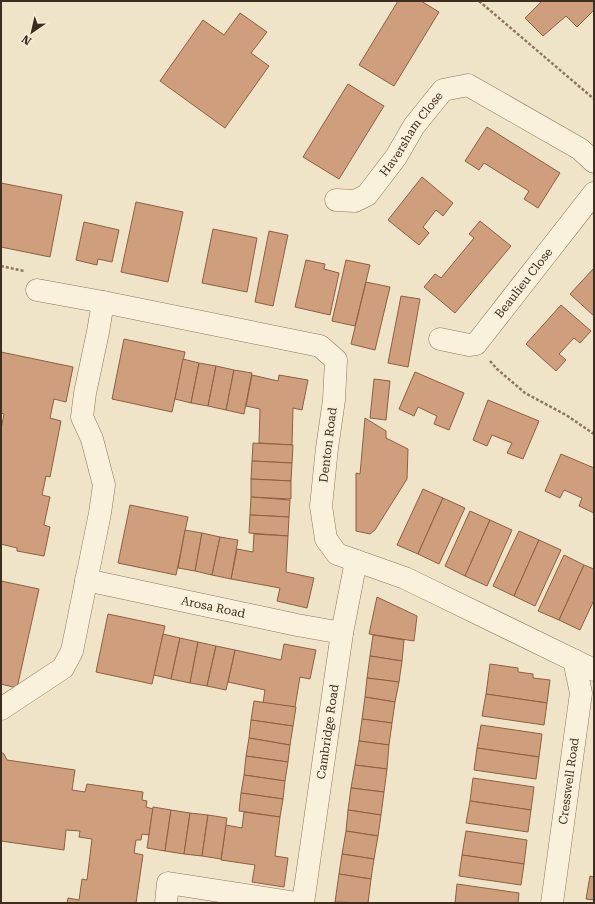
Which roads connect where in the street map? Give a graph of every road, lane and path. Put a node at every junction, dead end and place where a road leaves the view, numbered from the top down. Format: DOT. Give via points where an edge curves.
graph roads {
  1 [pos="478,1"];
  2 [pos="594,99"];
  3 [pos="594,162"];
  4 [pos="594,193"];
  5 [pos="336,200"];
  6 [pos="37,290"];
  7 [pos="103,302"];
  8 [pos="440,339"];
  9 [pos="476,344"];
  10 [pos="594,434"];
  11 [pos="356,560"];
  12 [pos="86,580"];
  13 [pos="342,633"];
  14 [pos="574,660"];
  15 [pos="594,670"];
  16 [pos="1,708"];
  17 [pos="166,903"];
  18 [pos="297,903"];
  19 [pos="303,903"];
  20 [pos="552,903"];
  1 -- 2 [label="path"];
  3 -- 5 [label="street, Haversham Close" via="580,149 468,85 443,90 414,126 396,157 367,195 355,201"];
  4 -- 9 [label="street, Beaulieu Close"];
  6 -- 7 [label="street, Denton Road"];
  7 -- 11 [label="street, Denton Road" via="320,346 336,360 334,400 321,506 326,539 337,554"];
  7 -- 12 [label="street" via="82,417 92,440 104,485"];
  8 -- 9 [label="street"];
  9 -- 10 [label="path" via="497,369 525,393 566,415"];
  11 -- 13 [label="street, Cambridge Road"];
  11 -- 14 [label="street, Denton Road" via="405,578"];
  12 -- 13 [label="street, Arosa Road"];
  12 -- 16 [label="street" via="72,651 63,668"];
  13 -- 19 [label="street, Cambridge Road"];
  14 -- 15 [label="street, Denton Road"];
  14 -- 20 [label="street, Cresswell Road" via="581,693"];
  17 -- 18 [label="street" via="168,883"];
}
